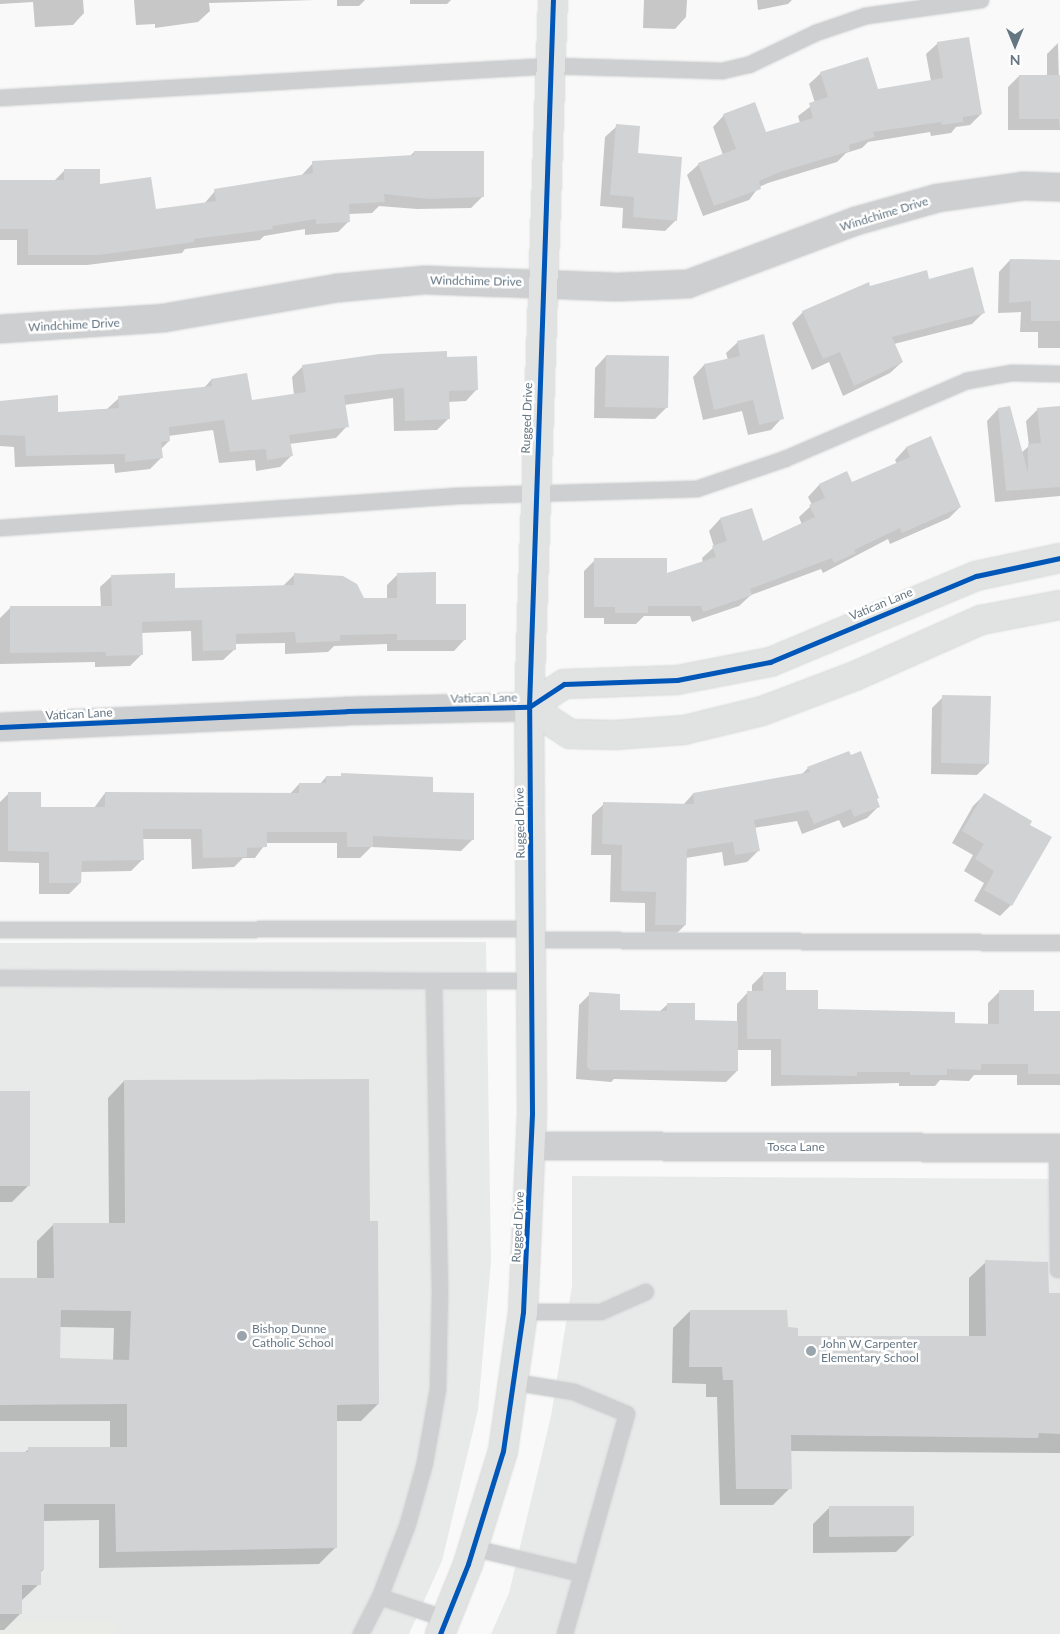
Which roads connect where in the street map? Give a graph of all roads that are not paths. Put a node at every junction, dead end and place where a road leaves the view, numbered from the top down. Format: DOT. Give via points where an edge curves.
graph roads {
  1 [pos="553,0"];
  2 [pos="981,0"];
  3 [pos="551,66"];
  4 [pos="0,98"];
  5 [pos="1060,187"];
  6 [pos="541,282"];
  7 [pos="0,329"];
  8 [pos="1060,374"];
  9 [pos="534,494"];
  10 [pos="0,528"];
  11 [pos="1060,558"];
  12 [pos="1060,605"];
  13 [pos="528,707"];
  14 [pos="0,727"];
  15 [pos="0,930"];
  16 [pos="531,934"];
  17 [pos="1060,943"];
  18 [pos="0,978"];
  19 [pos="434,981"];
  20 [pos="532,981"];
  21 [pos="531,1146"];
  22 [pos="1058,1147"];
  23 [pos="1058,1270"];
  24 [pos="646,1292"];
  25 [pos="523,1312"];
  26 [pos="513,1382"];
  27 [pos="473,1548"];
  28 [pos="582,1574"];
  29 [pos="380,1597"];
  30 [pos="443,1627"];
  31 [pos="361,1634"];
  32 [pos="565,1634"];
  1 -- 3 [label="street, Rugged Drive"];
  2 -- 3 [label="lane" via="866,16 816,34 749,65 722,71"];
  3 -- 4 [label="lane"];
  3 -- 6 [label="street, Rugged Drive"];
  5 -- 6 [label="street, Windchime Drive" via="1023,186 938,198 856,221 688,284 617,287"];
  6 -- 7 [label="street, Windchime Drive" via="425,280 336,288 164,318"];
  6 -- 9 [label="street, Rugged Drive"];
  8 -- 9 [label="lane" via="1012,373 966,381 785,459 697,489"];
  9 -- 10 [label="lane" via="457,496"];
  9 -- 13 [label="street, Rugged Drive"];
  11 -- 13 [label="street, Vatican Lane" via="976,576 770,662 677,680 564,684"];
  12 -- 13 [label="street, Vatican Lane" via="980,620 855,676 762,711 684,730 616,735 570,734"];
  13 -- 14 [label="street, Vatican Lane" via="347,711"];
  13 -- 16 [label="street, Rugged Drive"];
  15 -- 16 [label="lane"];
  16 -- 17 [label="lane"];
  16 -- 20 [label="street, Rugged Drive"];
  18 -- 19 [label="lane"];
  19 -- 20 [label="lane"];
  19 -- 29 [label="lane" via="440,1290 438,1389 425,1464 408,1524"];
  20 -- 21 [label="street, Rugged Drive"];
  21 -- 22 [label="street, Tosca Lane"];
  21 -- 25 [label="street, Rugged Drive"];
  22 -- 23 [label="lane"];
  24 -- 25 [label="lane" via="601,1312"];
  25 -- 26 [label="street, Rugged Drive"];
  26 -- 27 [label="street, Rugged Drive" via="502,1451"];
  26 -- 28 [label="lane" via="574,1392 628,1414"];
  27 -- 28 [label="lane"];
  27 -- 30 [label="street, Rugged Drive"];
  28 -- 32 [label="lane"];
  29 -- 30 [label="lane"];
  29 -- 31 [label="lane"];
}
